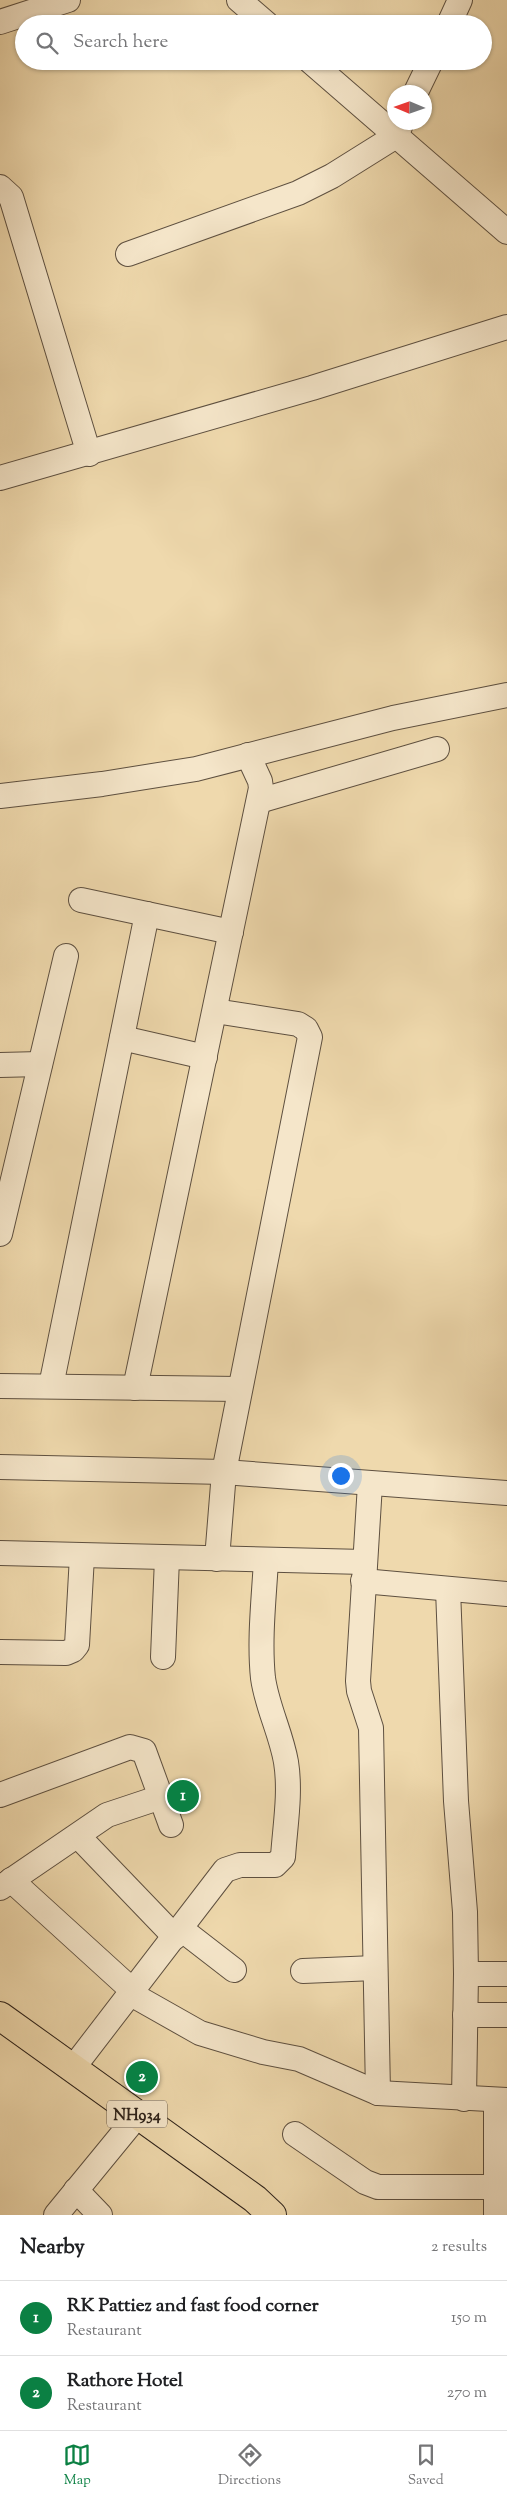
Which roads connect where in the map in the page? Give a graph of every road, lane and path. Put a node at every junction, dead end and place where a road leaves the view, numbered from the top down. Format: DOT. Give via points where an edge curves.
graph roads {
  1 [pos="68,0"];
  2 [pos="239,0"];
  3 [pos="460,0"];
  4 [pos="22,15"];
  5 [pos="256,15"];
  6 [pos="453,15"];
  7 [pos="15,17"];
  8 [pos="0,22"];
  9 [pos="322,70"];
  10 [pos="427,70"];
  11 [pos="419,85"];
  12 [pos="387,120"];
  13 [pos="398,130"];
  14 [pos="400,130"];
  15 [pos="0,187"];
  16 [pos="507,232"];
  17 [pos="128,254"];
  18 [pos="507,327"];
  19 [pos="89,454"];
  20 [pos="0,478"];
  21 [pos="507,695"];
  22 [pos="437,749"];
  23 [pos="248,755"];
  24 [pos="0,796"];
  25 [pos="259,801"];
  26 [pos="81,900"];
  27 [pos="147,914"];
  28 [pos="231,932"];
  29 [pos="66,956"];
  30 [pos="215,1011"];
  31 [pos="122,1038"];
  32 [pos="206,1057"];
  33 [pos="40,1064"];
  34 [pos="0,1065"];
  35 [pos="7,1178"];
  36 [pos="0,1234"];
  37 [pos="0,1386"];
  38 [pos="51,1386"];
  39 [pos="136,1388"];
  40 [pos="239,1390"];
  41 [pos="0,1467"];
  42 [pos="224,1472"];
  43 [pos="370,1484"];
  44 [pos="507,1494"];
  45 [pos="0,1554"];
  46 [pos="82,1556"];
  47 [pos="166,1558"];
  48 [pos="217,1559"];
  49 [pos="266,1560"];
  50 [pos="363,1571"];
  51 [pos="448,1589"];
  52 [pos="507,1594"];
  53 [pos="0,1652"];
  54 [pos="163,1657"];
  55 [pos="0,1795"];
  56 [pos="161,1797"];
  57 [pos="171,1825"];
  58 [pos="78,1836"];
  59 [pos="6,1884"];
  60 [pos="178,1933"];
  61 [pos="376,1968"];
  62 [pos="234,1970"];
  63 [pos="303,1971"];
  64 [pos="466,1974"];
  65 [pos="507,1974"];
  66 [pos="132,1992"];
  67 [pos="465,2015"];
  68 [pos="507,2015"];
  69 [pos="0,2016"];
  70 [pos="73,2068"];
  71 [pos="378,2093"];
  72 [pos="464,2099"];
  73 [pos="501,2100"];
  74 [pos="138,2115"];
  75 [pos="295,2134"];
  76 [pos="502,2187"];
  77 [pos="76,2190"];
  78 [pos="56,2215"];
  79 [pos="100,2215"];
  80 [pos="272,2215"];
  81 [pos="496,2215"];
  1 -- 4 [label="street"];
  2 -- 5 [label="street"];
  3 -- 6 [label="street"];
  7 -- 8 [label="street"];
  9 -- 12 [label="street"];
  10 -- 11 [label="street"];
  13 -- 17 [label="street" via="332,176 298,193"];
  14 -- 16 [label="street"];
  15 -- 19 [label="street" via="11,197"];
  18 -- 19 [label="street"];
  19 -- 20 [label="street"];
  21 -- 23 [label="street" via="393,718"];
  22 -- 25 [label="street"];
  23 -- 24 [label="street" via="156,776"];
  23 -- 25 [label="street" via="260,780"];
  25 -- 28 [label="street"];
  26 -- 27 [label="street"];
  27 -- 28 [label="street"];
  27 -- 31 [label="street"];
  28 -- 30 [label="street"];
  29 -- 33 [label="street"];
  30 -- 32 [label="street"];
  30 -- 40 [label="street" via="298,1024 310,1037"];
  31 -- 32 [label="street"];
  31 -- 38 [label="street"];
  32 -- 39 [label="street"];
  33 -- 34 [label="street"];
  33 -- 35 [label="street"];
  35 -- 36 [label="street"];
  37 -- 38 [label="street"];
  38 -- 39 [label="street"];
  39 -- 40 [label="street"];
  40 -- 42 [label="street"];
  41 -- 42 [label="street"];
  42 -- 43 [label="street"];
  42 -- 48 [label="street"];
  43 -- 44 [label="street"];
  43 -- 50 [label="street"];
  45 -- 46 [label="street"];
  46 -- 47 [label="street"];
  46 -- 53 [label="street" via="76,1645 73,1650 66,1653"];
  47 -- 48 [label="street"];
  47 -- 54 [label="street"];
  48 -- 49 [label="street"];
  49 -- 50 [label="street"];
  49 -- 60 [label="street" via="262,1657 266,1693 281,1738 287,1770 283,1857 275,1865 240,1865 225,1870"];
  50 -- 51 [label="street"];
  50 -- 61 [label="street" via="358,1681 365,1711"];
  51 -- 52 [label="street"];
  51 -- 64 [label="street"];
  55 -- 56 [label="street" via="130,1747 144,1751"];
  56 -- 57 [label="street"];
  56 -- 58 [label="street" via="107,1815"];
  58 -- 59 [label="street"];
  58 -- 60 [label="street"];
  59 -- 66 [label="street"];
  60 -- 62 [label="street"];
  60 -- 66 [label="street"];
  61 -- 63 [label="street"];
  61 -- 71 [label="street"];
  64 -- 65 [label="street"];
  64 -- 67 [label="street"];
  66 -- 70 [label="street"];
  66 -- 71 [label="street" via="200,2033 299,2059"];
  67 -- 68 [label="street"];
  67 -- 72 [label="street"];
  69 -- 70 [label="highway, NH934"];
  70 -- 74 [label="highway, NH934"];
  71 -- 72 [label="street"];
  72 -- 73 [label="street"];
  73 -- 76 [label="street"];
  74 -- 77 [label="street"];
  74 -- 80 [label="highway, NH934" via="255,2199"];
  75 -- 76 [label="street" via="365,2182 378,2187"];
  76 -- 81 [label="street"];
  77 -- 78 [label="street"];
  77 -- 79 [label="street"];
}
